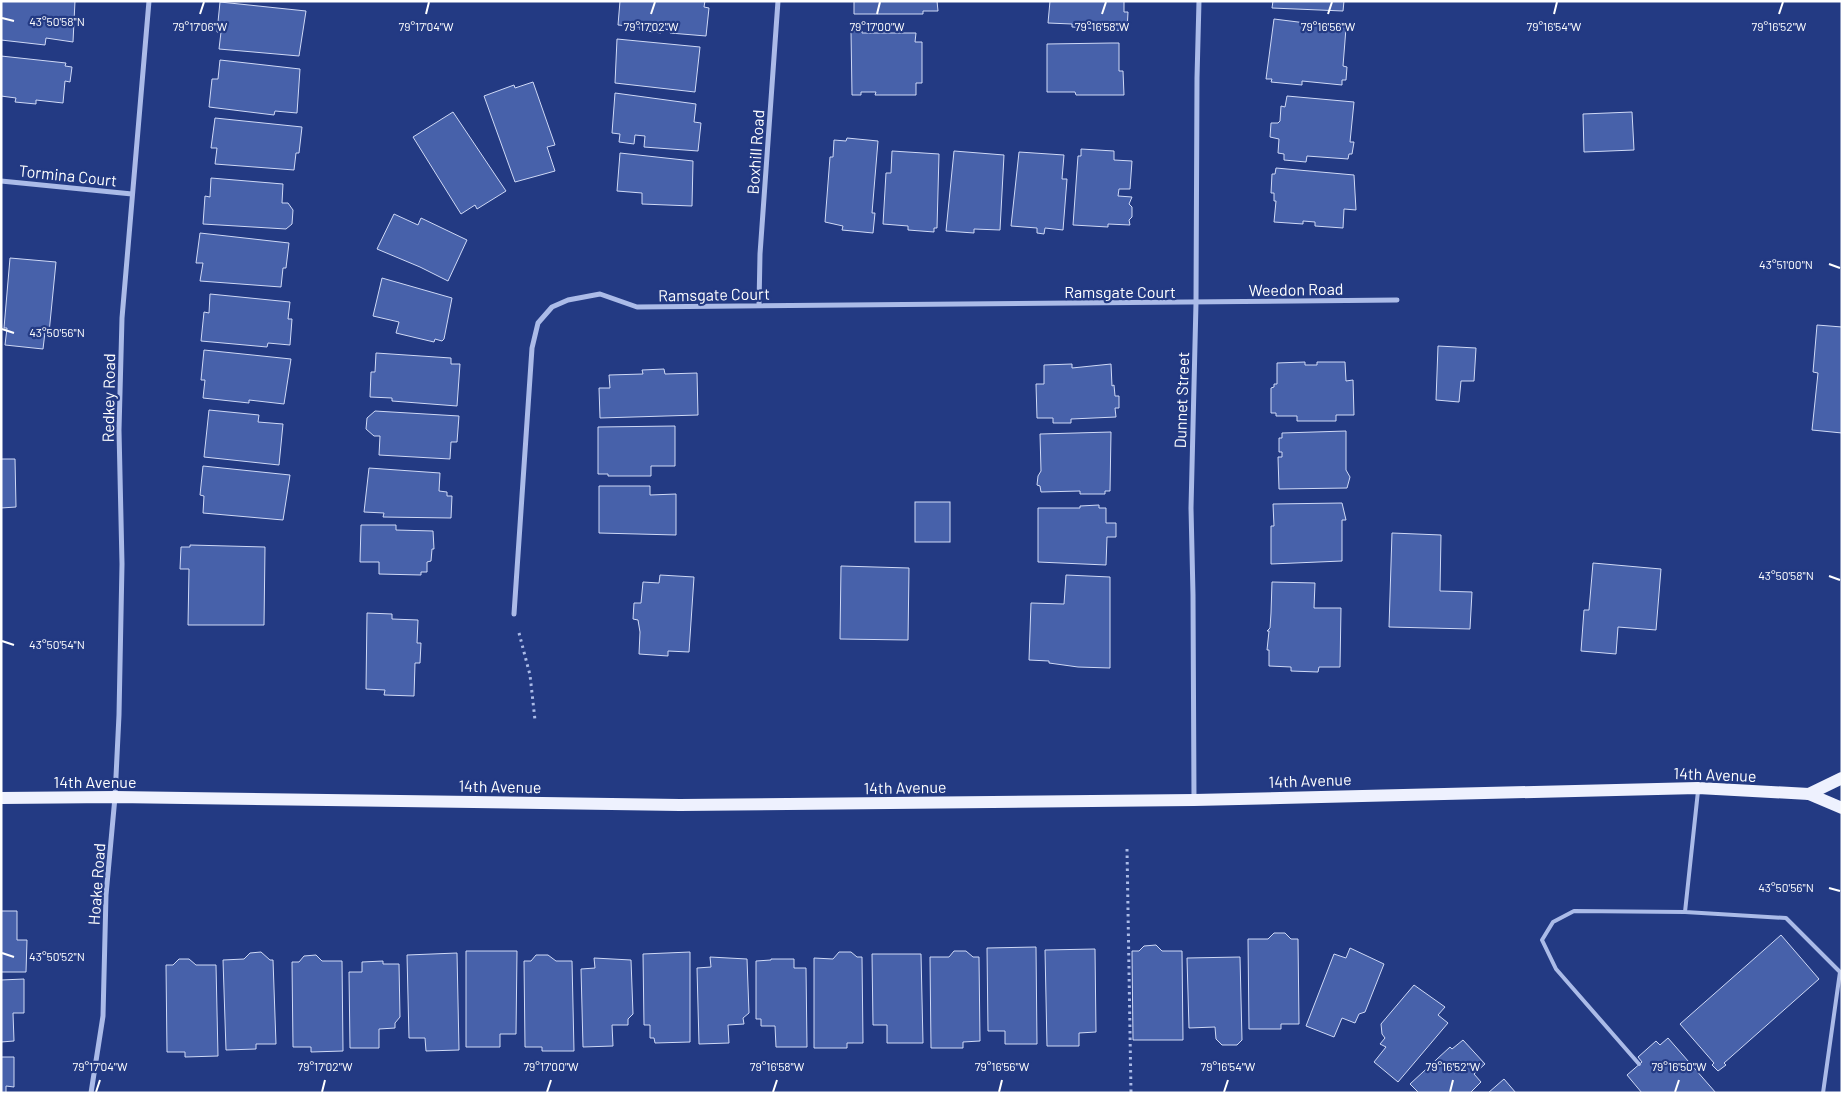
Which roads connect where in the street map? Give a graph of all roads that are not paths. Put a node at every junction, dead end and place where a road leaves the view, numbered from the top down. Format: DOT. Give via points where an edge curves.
graph roads {
  1 [pos="149,1"];
  2 [pos="778,1"];
  3 [pos="1199,1"];
  4 [pos="1,181"];
  5 [pos="132,194"];
  6 [pos="1397,300"];
  7 [pos="1196,303"];
  8 [pos="759,305"];
  9 [pos="514,614"];
  10 [pos="1842,778"];
  11 [pos="1698,788"];
  12 [pos="1809,794"];
  13 [pos="115,797"];
  14 [pos="1,798"];
  15 [pos="1194,800"];
  16 [pos="1842,808"];
  17 [pos="1685,912"];
  18 [pos="1640,1064"];
  19 [pos="92,1093"];
  20 [pos="1824,1093"];
  1 -- 5 [label="street, Redkey Road"];
  2 -- 8 [label="street, Boxhill Road"];
  3 -- 7 [label="street, Dunnet Street"];
  4 -- 5 [label="street, Tormina Court"];
  5 -- 13 [label="street, Redkey Road" via="122,318 119,430 122,564"];
  6 -- 7 [label="street, Weedon Road"];
  7 -- 8 [label="street, Ramsgate Court"];
  7 -- 15 [label="street, Dunnet Street" via="1190,508"];
  8 -- 9 [label="street, Ramsgate Court" via="637,307 600,294 568,300 552,307 538,322 532,348"];
  10 -- 12 [label="main road, 14th Avenue"];
  11 -- 12 [label="main road, 14th Avenue"];
  11 -- 15 [label="main road, 14th Avenue"];
  11 -- 17 [label="lane"];
  12 -- 16 [label="main road, 14th Avenue"];
  13 -- 14 [label="main road, 14th Avenue"];
  13 -- 15 [label="main road, 14th Avenue" via="680,805"];
  13 -- 19 [label="street, Hoake Road" via="106,895 103,1016"];
  17 -- 18 [label="lane" via="1574,911 1553,922 1542,940 1556,969"];
  17 -- 20 [label="lane" via="1786,918 1840,972"];
}
